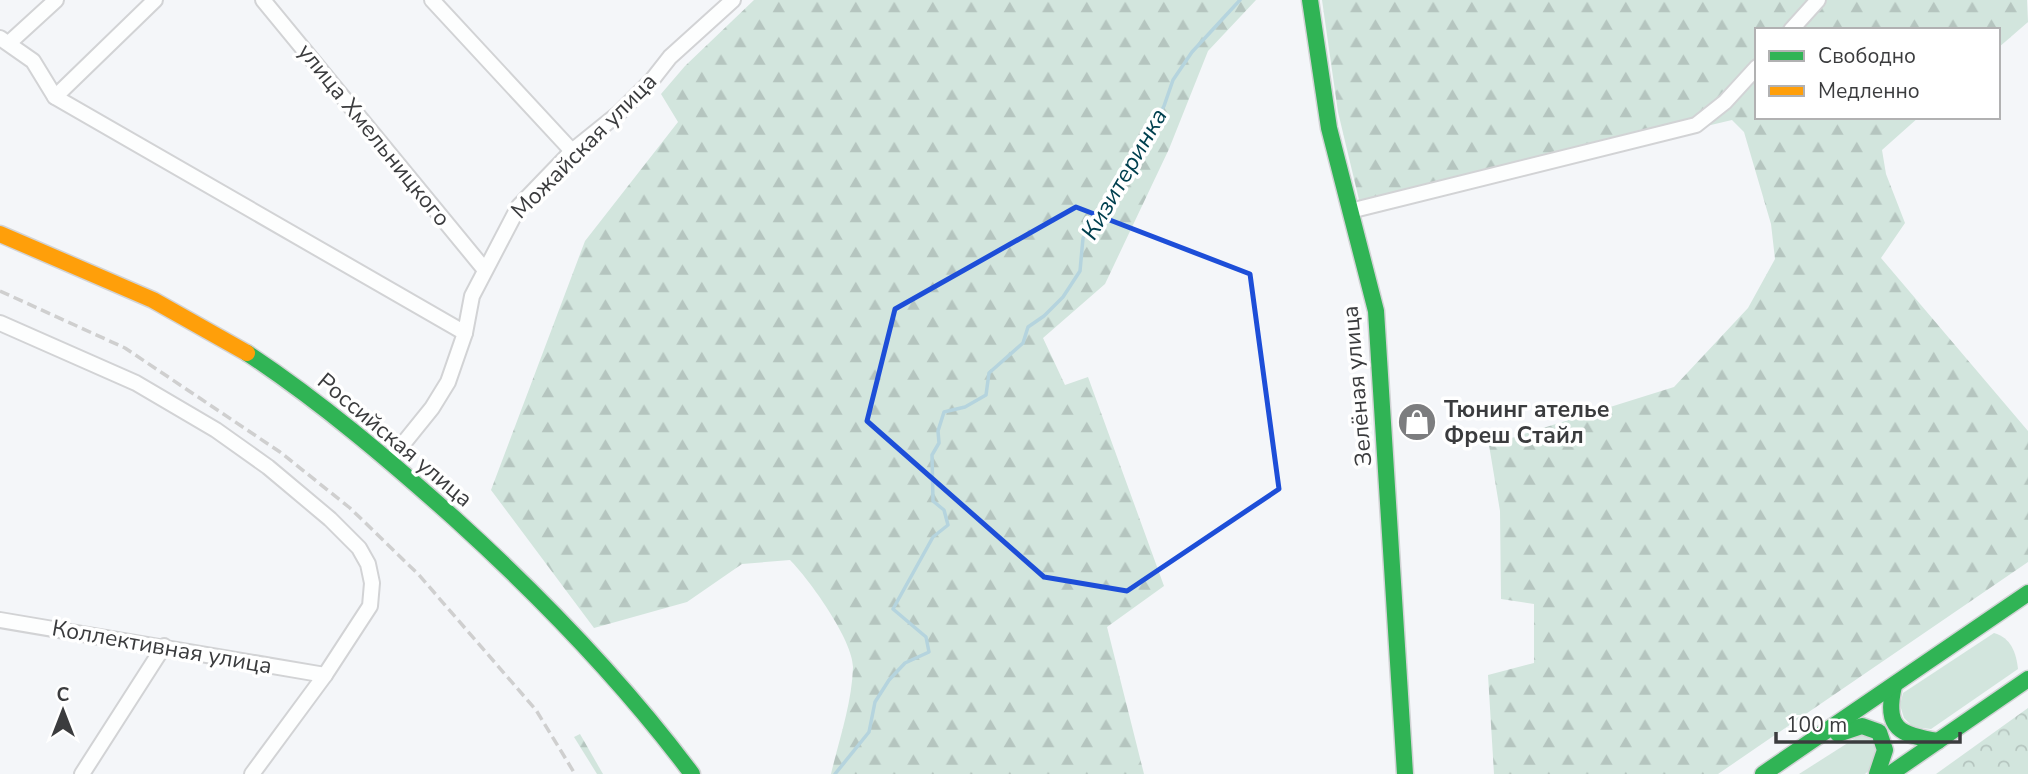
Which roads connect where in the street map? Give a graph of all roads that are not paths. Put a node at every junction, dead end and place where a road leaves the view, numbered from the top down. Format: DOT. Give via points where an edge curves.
graph roads {
  1 [pos="155,0"];
  2 [pos="263,0"];
  3 [pos="733,0"];
  4 [pos="1310,0"];
  5 [pos="1818,0"];
  6 [pos="434,1"];
  7 [pos="48,3"];
  8 [pos="1793,28"];
  9 [pos="4,41"];
  10 [pos="1755,69"];
  11 [pos="55,97"];
  12 [pos="572,152"];
  13 [pos="1350,211"];
  14 [pos="0,234"];
  15 [pos="0,246"];
  16 [pos="485,270"];
  17 [pos="0,323"];
  18 [pos="465,333"];
  19 [pos="390,460"];
  20 [pos="2028,593"];
  21 [pos="0,620"];
  22 [pos="164,646"];
  23 [pos="324,675"];
  24 [pos="2024,684"];
  25 [pos="1894,686"];
  26 [pos="1938,741"];
  27 [pos="1798,751"];
  28 [pos="1905,767"];
  29 [pos="82,774"];
  30 [pos="252,774"];
  31 [pos="678,774"];
  32 [pos="692,774"];
  33 [pos="1405,774"];
  34 [pos="1763,774"];
  35 [pos="1878,774"];
  36 [pos="1890,774"];
  1 -- 11 [label="street"];
  2 -- 16 [label="street, улица Хмельницкого"];
  3 -- 12 [label="street, Можайская улица" via="670,57 618,114"];
  4 -- 13 [label="main road, Зелёная улица" via="1328,128"];
  5 -- 8 [label="street"];
  6 -- 12 [label="street"];
  7 -- 9 [label="street"];
  9 -- 11 [label="street" via="33,61"];
  10 -- 13 [label="street" via="1696,125"];
  11 -- 18 [label="street"];
  12 -- 16 [label="street, Можайская улица" via="509,219"];
  13 -- 33 [label="main road, Зелёная улица" via="1376,311"];
  14 -- 19 [label="main road, Российская улица" via="78,265 202,326 265,365"];
  15 -- 31 [label="main road, Российская улица" via="74,275 196,335 320,418 393,477 573,646"];
  16 -- 18 [label="street, Можайская улица" via="472,296"];
  17 -- 23 [label="street" via="136,383 216,430 268,467 359,548 372,583 370,606"];
  18 -- 19 [label="street, Можайская улица" via="448,382"];
  19 -- 32 [label="main road, Российская улица" via="581,638"];
  20 -- 25 [label="main road"];
  21 -- 22 [label="street, Коллективная улица"];
  22 -- 23 [label="street, Коллективная улица"];
  22 -- 29 [label="street"];
  23 -- 30 [label="street"];
  24 -- 26 [label="main road"];
  25 -- 26 [label="main road" via="1890,702 1895,727 1906,736"];
  25 -- 27 [label="main road"];
  26 -- 28 [label="main road"];
  27 -- 34 [label="main road"];
  27 -- 35 [label="main road" via="1812,750 1848,727 1867,725 1882,734 1887,746"];
  28 -- 36 [label="main road"];
}
